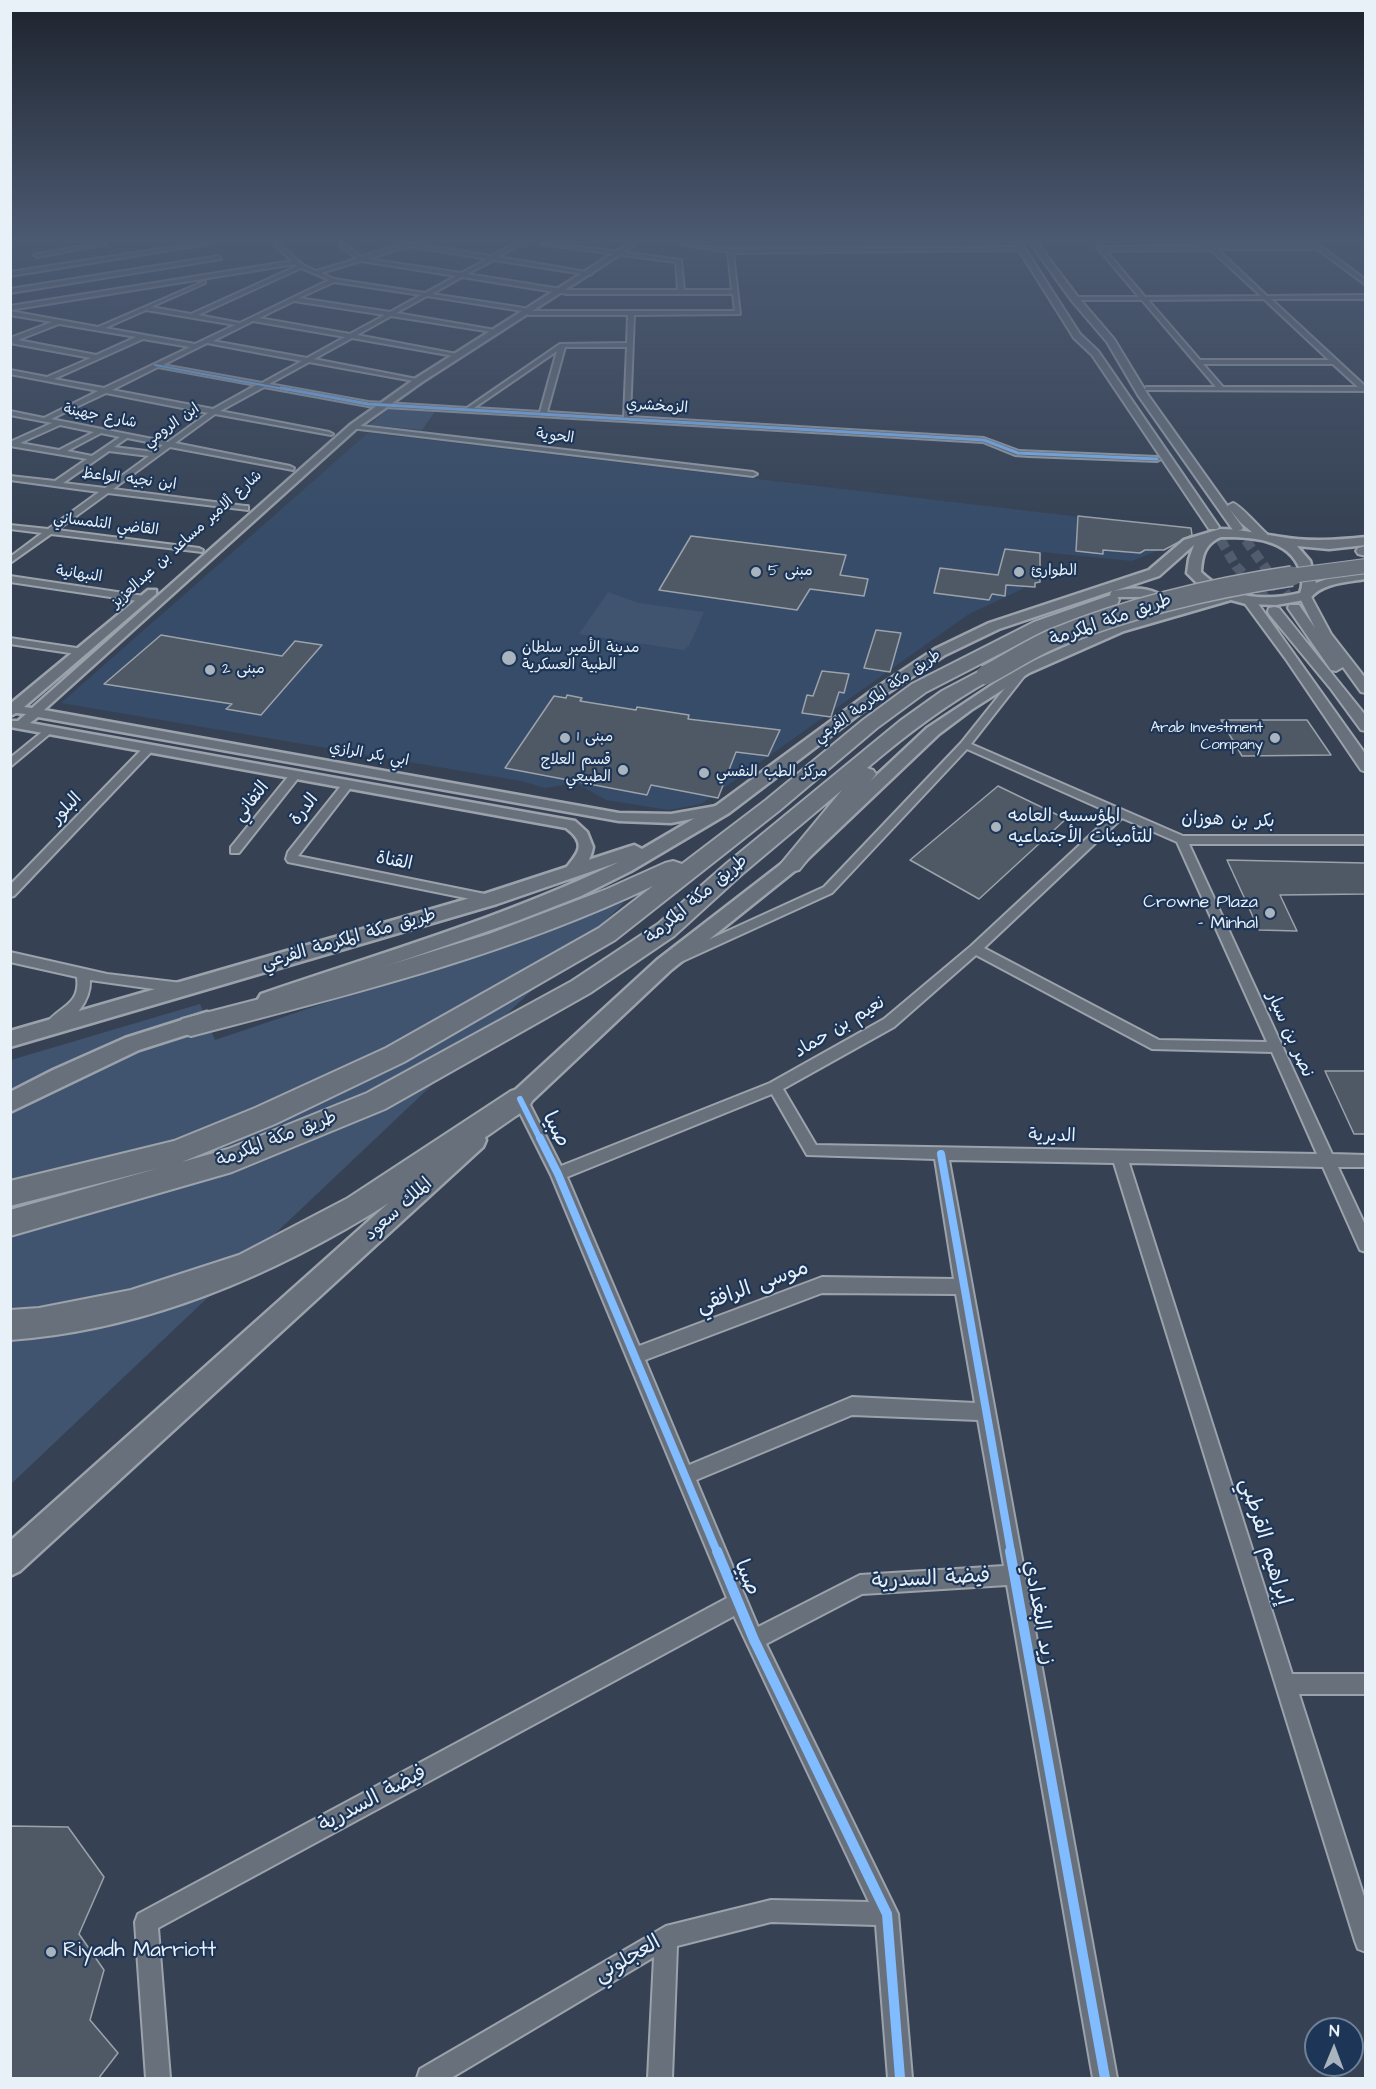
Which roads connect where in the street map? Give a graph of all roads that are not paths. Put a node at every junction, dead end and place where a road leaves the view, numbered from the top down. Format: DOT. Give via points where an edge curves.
graph roads {
  1 [pos="19,341"];
  2 [pos="132,341"];
  3 [pos="168,341"];
  4 [pos="204,341"];
  5 [pos="208,341"];
  6 [pos="343,341"];
  7 [pos="384,341"];
  8 [pos="481,341"];
  9 [pos="629,341"];
  10 [pos="1079,341"];
  11 [pos="1083,341"];
  12 [pos="1111,341"];
  13 [pos="1181,341"];
  14 [pos="1312,341"];
  15 [pos="562,345"];
  16 [pos="629,345"];
  17 [pos="194,346"];
  18 [pos="459,355"];
  19 [pos="98,357"];
  20 [pos="310,359"];
  21 [pos="1198,362"];
  22 [pos="1334,362"];
  23 [pos="155,365"];
  24 [pos="10,372"];
  25 [pos="48,380"];
  26 [pos="419,380"];
  27 [pos="261,384"];
  28 [pos="1221,389"];
  29 [pos="103,391"];
  30 [pos="1365,391"];
  31 [pos="1148,392"];
  32 [pos="384,404"];
  33 [pos="470,408"];
  34 [pos="213,412"];
  35 [pos="10,413"];
  36 [pos="543,413"];
  37 [pos="627,418"];
  38 [pos="44,420"];
  39 [pos="58,423"];
  40 [pos="353,427"];
  41 [pos="100,431"];
  42 [pos="329,434"];
  43 [pos="126,436"];
  44 [pos="13,444"];
  45 [pos="166,444"];
  46 [pos="110,449"];
  47 [pos="60,452"];
  48 [pos="153,454"];
  49 [pos="93,458"];
  50 [pos="1157,459"];
  51 [pos="294,465"];
  52 [pos="753,474"];
  53 [pos="10,478"];
  54 [pos="56,484"];
  55 [pos="106,490"];
  56 [pos="275,496"];
  57 [pos="241,512"];
  58 [pos="10,527"];
  59 [pos="1237,528"];
  60 [pos="50,531"];
  61 [pos="1206,536"];
  62 [pos="1263,536"];
  63 [pos="1277,540"];
  64 [pos="203,546"];
  65 [pos="1365,552"];
  66 [pos="190,558"];
  67 [pos="10,561"];
  68 [pos="1365,575"];
  69 [pos="10,579"];
  70 [pos="1182,581"];
  71 [pos="1161,585"];
  72 [pos="158,586"];
  73 [pos="1307,593"];
  74 [pos="1232,596"];
  75 [pos="144,598"];
  76 [pos="1249,600"];
  77 [pos="1067,601"];
  78 [pos="1294,608"];
  79 [pos="1274,611"];
  80 [pos="1148,620"];
  81 [pos="10,641"];
  82 [pos="83,652"];
  83 [pos="1024,670"];
  84 [pos="1364,686"];
  85 [pos="1365,708"];
  86 [pos="12,710"];
  87 [pos="35,712"];
  88 [pos="16,724"];
  89 [pos="907,725"];
  90 [pos="1365,728"];
  91 [pos="48,730"];
  92 [pos="965,745"];
  93 [pos="149,748"];
  94 [pos="10,764"];
  95 [pos="1365,766"];
  96 [pos="295,774"];
  97 [pos="348,784"];
  98 [pos="723,809"];
  99 [pos="1120,813"];
  100 [pos="685,832"];
  101 [pos="1182,840"];
  102 [pos="1365,840"];
  103 [pos="722,844"];
  104 [pos="235,850"];
  105 [pos="291,858"];
  106 [pos="791,865"];
  107 [pos="570,872"];
  108 [pos="10,893"];
  109 [pos="490,899"];
  110 [pos="975,949"];
  111 [pos="10,957"];
  112 [pos="664,965"];
  113 [pos="83,974"];
  114 [pos="184,988"];
  115 [pos="191,1026"];
  116 [pos="39,1031"];
  117 [pos="10,1039"];
  118 [pos="1274,1047"];
  119 [pos="775,1087"];
  120 [pos="520,1099"];
  121 [pos="10,1103"];
  122 [pos="941,1154"];
  123 [pos="1120,1157"];
  124 [pos="1365,1161"];
  125 [pos="1326,1162"];
  126 [pos="558,1174"];
  127 [pos="10,1194"];
  128 [pos="10,1223"];
  129 [pos="1365,1245"];
  130 [pos="963,1287"];
  131 [pos="10,1325"];
  132 [pos="635,1356"];
  133 [pos="985,1412"];
  134 [pos="685,1476"];
  135 [pos="10,1561"];
  136 [pos="1015,1575"];
  137 [pos="738,1603"];
  138 [pos="754,1640"];
  139 [pos="1285,1684"];
  140 [pos="1365,1684"];
  141 [pos="887,1914"];
  142 [pos="666,1937"];
  143 [pos="1365,1941"];
  144 [pos="158,2079"];
  145 [pos="429,2079"];
  146 [pos="660,2079"];
  147 [pos="900,2079"];
  148 [pos="1105,2079"];
  1 -- 19 [label="street"];
  2 -- 19 [label="street"];
  3 -- 17 [label="street"];
  4 -- 17 [label="street"];
  5 -- 20 [label="street"];
  6 -- 20 [label="street, ابن الرومي"];
  7 -- 18 [label="street"];
  8 -- 18 [label="street"];
  9 -- 16 [label="street"];
  10 -- 50 [label="main road"];
  11 -- 61 [label="main road" via="1123,391"];
  12 -- 31 [label="main road"];
  12 -- 59 [label="main road" via="1143,395"];
  13 -- 21 [label="street"];
  14 -- 22 [label="street"];
  15 -- 16 [label="street"];
  15 -- 33 [label="street"];
  15 -- 36 [label="street"];
  16 -- 37 [label="street"];
  17 -- 23 [label="street"];
  18 -- 26 [label="street"];
  19 -- 25 [label="street"];
  20 -- 26 [label="street"];
  20 -- 27 [label="street, ابن الرومي"];
  21 -- 22 [label="street"];
  21 -- 28 [label="street"];
  22 -- 30 [label="street"];
  23 -- 27 [label="street, الزمخشري"];
  23 -- 29 [label="street"];
  24 -- 25 [label="street"];
  25 -- 29 [label="street"];
  26 -- 32 [label="street"];
  27 -- 32 [label="street, الزمخشري"];
  27 -- 34 [label="street, ابن الرومي"];
  28 -- 30 [label="street"];
  28 -- 31 [label="street"];
  29 -- 34 [label="street"];
  29 -- 38 [label="street"];
  30 -- 31 [label="street"];
  31 -- 62 [label="main road" via="1245,521"];
  32 -- 33 [label="street, الزمخشري"];
  32 -- 40 [label="street, شارع ألامير مساعد بن عبدالعزيز"];
  32 -- 42 [label="street" via="363,410"];
  33 -- 36 [label="street, الزمخشري"];
  34 -- 42 [label="street"];
  34 -- 45 [label="street, ابن الرومي"];
  35 -- 38 [label="street, شارع جهينة"];
  36 -- 37 [label="street, الزمخشري"];
  37 -- 50 [label="street, الزمخشري" via="984,440 1018,453"];
  38 -- 39 [label="street, شارع جهينة"];
  39 -- 41 [label="street, شارع جهينة"];
  39 -- 44 [label="street"];
  40 -- 52 [label="street, الحوية"];
  40 -- 56 [label="street, شارع ألامير مساعد بن عبدالعزيز"];
  41 -- 43 [label="street, شارع جهينة"];
  41 -- 47 [label="street"];
  42 -- 51 [label="street"];
  43 -- 45 [label="street, شارع جهينة"];
  43 -- 46 [label="street"];
  44 -- 47 [label="street"];
  45 -- 48 [label="street, ابن الرومي"];
  45 -- 51 [label="street, شارع جهينة"];
  46 -- 48 [label="street"];
  46 -- 49 [label="street"];
  47 -- 49 [label="street"];
  48 -- 55 [label="street, ابن الرومي"];
  49 -- 54 [label="street"];
  50 -- 61 [label="main road"];
  53 -- 54 [label="street, ابن نجيه الواعظ"];
  54 -- 55 [label="street, ابن نجيه الواعظ"];
  55 -- 57 [label="street, ابن نجيه الواعظ"];
  55 -- 60 [label="street, ابن الرومي"];
  56 -- 57 [label="street, شارع ألامير مساعد بن عبدالعزيز" via="261,495"];
  56 -- 87 [label="street, شارع ألامير مساعد بن عبدالعزيز"];
  58 -- 60 [label="street, القاضي التلمساني"];
  60 -- 64 [label="street, القاضي التلمساني"];
  60 -- 67 [label="street, ابن الرومي"];
  61 -- 62 [label="main road"];
  61 -- 74 [label="main road" via="1195,558 1194,573 1212,588"];
  61 -- 77 [label="main road, طريق مكة المكرمة الفرعي" via="1190,543 1154,573"];
  62 -- 63 [label="main road"];
  63 -- 65 [label="main road"];
  63 -- 73 [label="main road" via="1305,562"];
  64 -- 66 [label="street, شارع ألامير مساعد بن عبدالعزيز"];
  65 -- 70 [label="highway, طريق مكة المكرمة" via="1229,570"];
  65 -- 89 [label="highway, طريق مكة المكرمة, bridge" via="1136,610 1053,639 950,695"];
  68 -- 73 [label="main road" via="1338,579"];
  69 -- 75 [label="street, النبهانية"];
  71 -- 103 [label="highway, طريق مكة المكرمة" via="1040,626 919,688"];
  72 -- 75 [label="street, شارع ألامير مساعد بن عبدالعزيز"];
  73 -- 76 [label="main road" via="1290,601"];
  73 -- 84 [label="main road" via="1325,635"];
  74 -- 76 [label="main road"];
  74 -- 80 [label="main road"];
  75 -- 82 [label="street, شارع ألامير مساعد بن عبدالعزيز"];
  76 -- 95 [label="main road"];
  77 -- 80 [label="main road" via="1147,592 1160,597 1166,607"];
  77 -- 98 [label="main road, طريق مكة المكرمة الفرعي" via="994,626 940,652 878,693"];
  78 -- 85 [label="main road"];
  79 -- 90 [label="main road"];
  80 -- 83 [label="main road" via="1119,628"];
  81 -- 82 [label="street"];
  82 -- 86 [label="street, شارع ألامير مساعد بن عبدالعزيز"];
  83 -- 92 [label="street"];
  83 -- 106 [label="main road" via="933,731"];
  86 -- 87 [label="street, ابي بكر الرازي"];
  87 -- 88 [label="street, شارع ألامير مساعد بن عبدالعزيز"];
  87 -- 98 [label="street, ابي بكر الرازي" via="619,817 665,819"];
  88 -- 91 [label="street, ابي بكر الرازي"];
  89 -- 106 [label="highway"];
  89 -- 128 [label="highway, طريق مكة المكرمة" via="666,930 581,987 376,1101 232,1160"];
  91 -- 93 [label="street, ابي بكر الرازي"];
  91 -- 94 [label="street"];
  92 -- 99 [label="street, بكر بن هوزان"];
  92 -- 112 [label="street" via="828,890"];
  93 -- 96 [label="street, ابي بكر الرازي"];
  93 -- 108 [label="street, البلور"];
  96 -- 97 [label="street, ابي بكر الرازي"];
  96 -- 104 [label="street, التفاني"];
  97 -- 105 [label="street, الدرة"];
  97 -- 107 [label="street, ابي بكر الرازي" via="570,824 585,837 586,849"];
  98 -- 100 [label="main road, طريق مكة المكرمة الفرعي"];
  99 -- 101 [label="street, بكر بن هوزان"];
  99 -- 110 [label="street, نعيم بن حماد"];
  100 -- 107 [label="main road, طريق مكة المكرمة الفرعي"];
  100 -- 115 [label="main road" via="625,867 563,895"];
  101 -- 102 [label="street, بكر بن هوزان"];
  101 -- 118 [label="street, نصر بن سيار"];
  103 -- 115 [label="highway" via="616,897 515,934 378,978"];
  103 -- 127 [label="highway, طريق مكة المكرمة" via="607,934 395,1055 177,1152"];
  105 -- 109 [label="street, القناة"];
  106 -- 112 [label="main road, الملك سعود"];
  107 -- 109 [label="main road, طريق مكة المكرمة الفرعي"];
  109 -- 114 [label="main road, طريق مكة المكرمة الفرعي"];
  110 -- 118 [label="street" via="1157,1045"];
  110 -- 119 [label="street, نعيم بن حماد" via="889,1023"];
  111 -- 113 [label="street"];
  112 -- 120 [label="main road, الملك سعود"];
  113 -- 114 [label="street"];
  113 -- 116 [label="street" via="85,988 77,1004"];
  114 -- 116 [label="main road, طريق مكة المكرمة الفرعي"];
  115 -- 121 [label="main road" via="132,1044"];
  116 -- 117 [label="main road, طريق مكة المكرمة الفرعي"];
  118 -- 125 [label="street, نصر بن سيار"];
  119 -- 122 [label="street, الديرية" via="812,1151"];
  119 -- 126 [label="street, نعيم بن حماد"];
  120 -- 126 [label="street, صبيا"];
  120 -- 131 [label="highway" via="358,1207 247,1266 130,1305"];
  120 -- 135 [label="main road, الملك سعود"];
  122 -- 123 [label="street, الديرية"];
  122 -- 130 [label="street, زيد البغدادي"];
  123 -- 125 [label="street, الديرية"];
  123 -- 139 [label="street, إبراهيم القرطبي"];
  124 -- 125 [label="street, الديرية"];
  125 -- 129 [label="street, نصر بن سيار"];
  126 -- 132 [label="street, صبيا"];
  130 -- 132 [label="street, موسى الرافقي" via="822,1285"];
  130 -- 133 [label="street, زيد البغدادي"];
  132 -- 134 [label="street, صبيا"];
  133 -- 134 [label="street" via="852,1406"];
  133 -- 136 [label="street, زيد البغدادي"];
  134 -- 137 [label="street, صبيا"];
  136 -- 138 [label="street, فيضة السدرية" via="860,1584"];
  136 -- 148 [label="street, زيد البغدادي"];
  137 -- 138 [label="street, صبيا"];
  137 -- 144 [label="street, فيضة السدرية" via="146,1922"];
  138 -- 141 [label="street, صبيا"];
  139 -- 140 [label="street"];
  139 -- 143 [label="street, إبراهيم القرطبي"];
  141 -- 142 [label="street, العجلوني" via="771,1911"];
  141 -- 147 [label="street, صبيا"];
  142 -- 145 [label="street, العجلوني"];
  142 -- 146 [label="street"];
}
